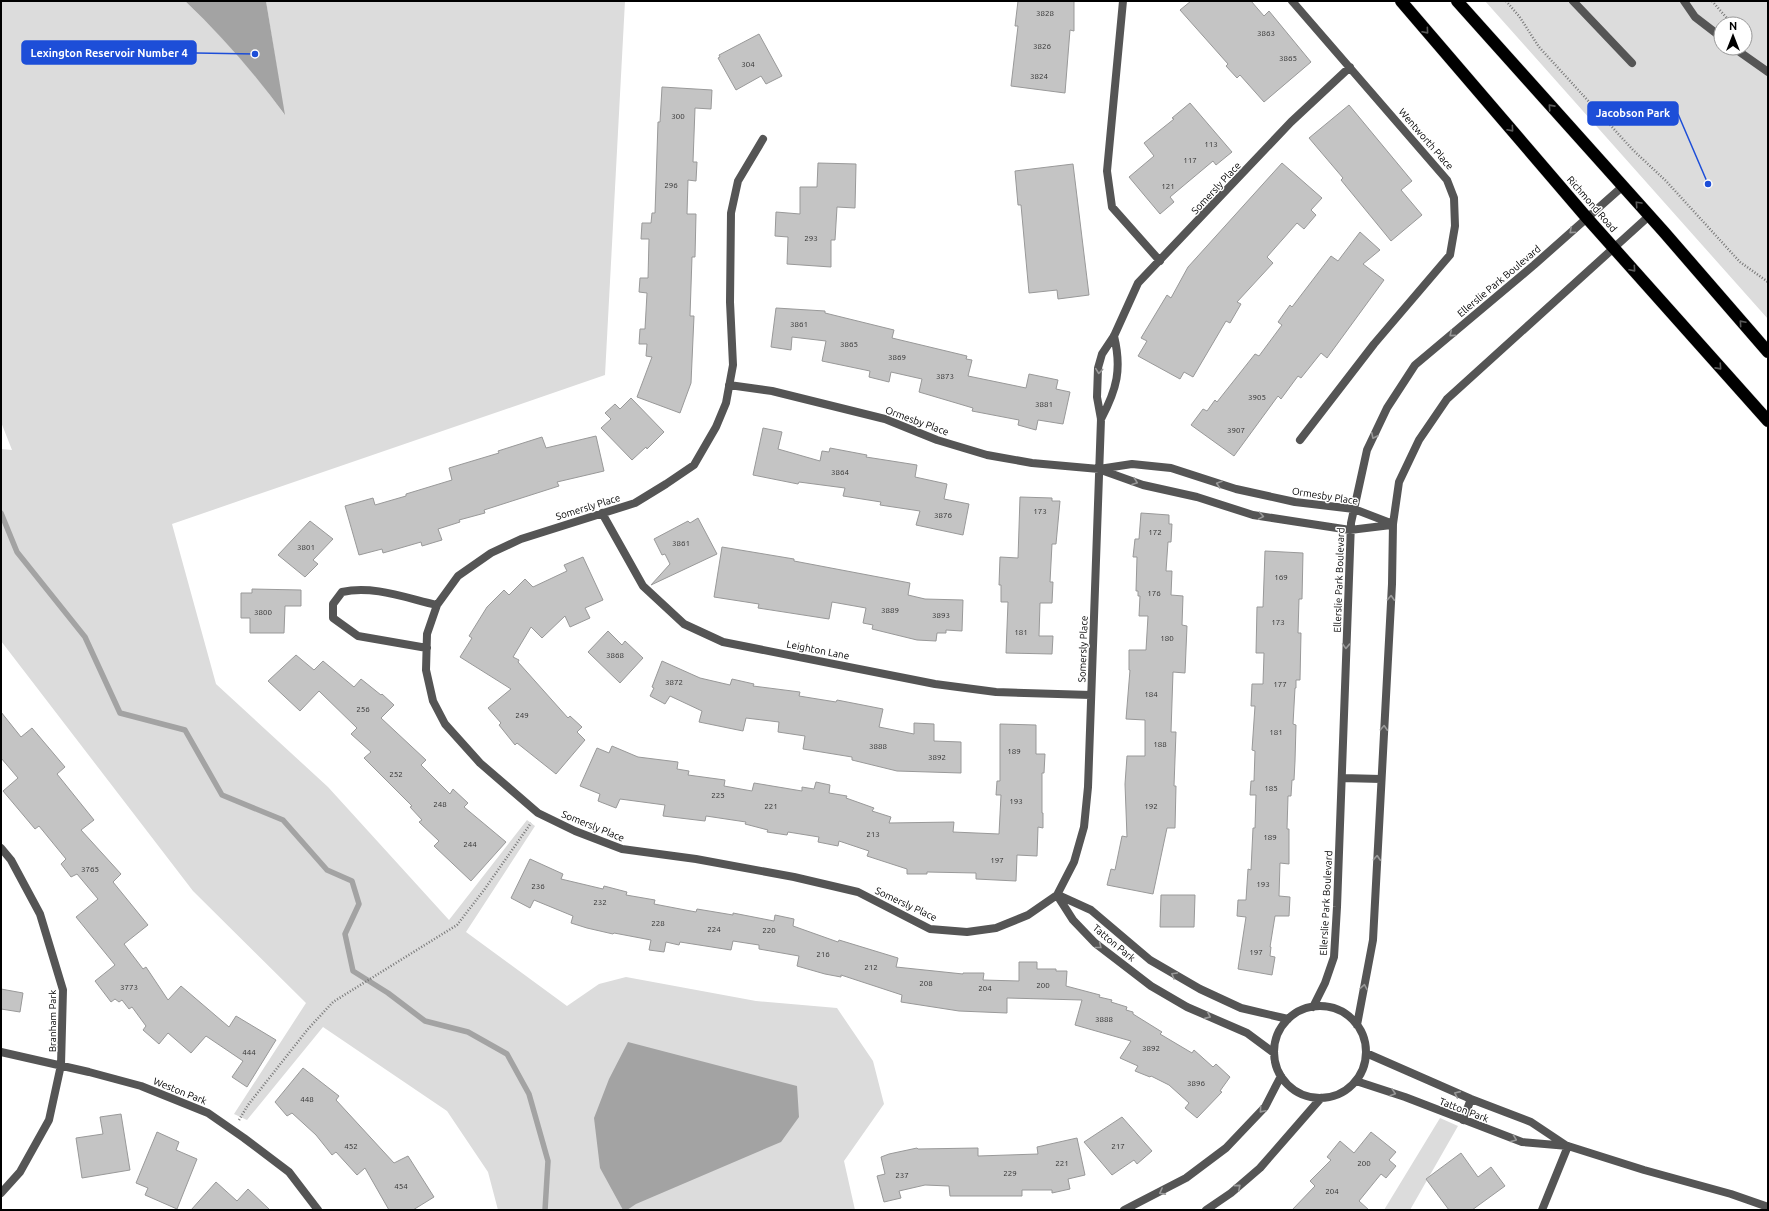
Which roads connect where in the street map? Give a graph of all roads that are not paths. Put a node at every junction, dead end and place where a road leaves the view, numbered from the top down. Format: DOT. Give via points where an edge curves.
graph roads {
  1 [pos="1123,1"];
  2 [pos="1292,1"];
  3 [pos="1401,1"];
  4 [pos="1457,1"];
  5 [pos="1573,1"];
  6 [pos="1684,1"];
  7 [pos="1713,31"];
  8 [pos="1745,56"];
  9 [pos="1632,63"];
  10 [pos="1350,67"];
  11 [pos="1768,72"];
  12 [pos="763,139"];
  13 [pos="1622,187"];
  14 [pos="1649,216"];
  15 [pos="1587,218"];
  16 [pos="1614,248"];
  17 [pos="1160,261"];
  18 [pos="1114,336"];
  19 [pos="1768,352"];
  20 [pos="729,385"];
  21 [pos="1101,419"];
  22 [pos="1768,421"];
  23 [pos="1300,440"];
  24 [pos="1099,469"];
  25 [pos="1354,509"];
  26 [pos="602,513"];
  27 [pos="1393,524"];
  28 [pos="1350,530"];
  29 [pos="437,605"];
  30 [pos="427,648"];
  31 [pos="1091,695"];
  32 [pos="1342,778"];
  33 [pos="1381,779"];
  34 [pos="1,848"];
  35 [pos="1057,895"];
  36 [pos="1313,1007"];
  37 [pos="1288,1019"];
  38 [pos="1357,1025"];
  39 [pos="1,1052"];
  40 [pos="1274,1054"];
  41 [pos="1366,1054"];
  42 [pos="61,1065"];
  43 [pos="1281,1076"];
  44 [pos="1356,1081"];
  45 [pos="1321,1098"];
  46 [pos="1471,1099"];
  47 [pos="1463,1120"];
  48 [pos="1568,1146"];
  49 [pos="1,1193"];
  50 [pos="1768,1207"];
  51 [pos="318,1210"];
  52 [pos="1124,1210"];
  53 [pos="1206,1210"];
  54 [pos="1542,1210"];
  1 -- 17 [label="street" via="1107,171 1112,207"];
  2 -- 10 [label="street, Wentworth Place"];
  3 -- 15 [label="highway, Richmond Road, one-way"];
  13 -- 4 [label="highway, one-way"];
  5 -- 9 [label="street"];
  6 -- 7 [label="street" via="1695,17"];
  8 -- 11 [label="street"];
  10 -- 17 [label="street, Somersly Place" via="1291,122"];
  10 -- 23 [label="street, Wentworth Place" via="1447,180 1454,198 1455,226 1450,255 1374,344"];
  12 -- 20 [label="street, Somersly Place" via="738,181 731,212 730,302 733,365"];
  14 -- 13 [label="highway, one-way"];
  13 -- 15 [label="street, Ellerslie Park Boulevard"];
  14 -- 16 [label="street"];
  19 -- 14 [label="highway, one-way"];
  15 -- 16 [label="highway, Richmond Road"];
  15 -- 25 [label="street, Ellerslie Park Boulevard, one-way" via="1415,365 1387,408 1367,450"];
  16 -- 22 [label="highway, Richmond Road, one-way"];
  16 -- 27 [label="street" via="1447,400 1419,440 1400,482"];
  17 -- 18 [label="street, Somersly Place" via="1138,283"];
  18 -- 21 [label="street, Somersly Place" via="1119,356 1116,378 1112,399"];
  18 -- 21 [label="street, Somersly Place, one-way" via="1102,354 1098,368 1097,397"];
  20 -- 24 [label="street, Ormesby Place" via="772,391 885,419 937,440 987,455 1032,463"];
  20 -- 26 [label="street, Somersly Place" via="726,403 716,427 694,465 635,503"];
  21 -- 24 [label="street, Somersly Place"];
  25 -- 24 [label="street, Ormesby Place, one-way" via="1295,502 1236,489 1171,468 1132,464"];
  24 -- 28 [label="street, Ormesby Place, one-way" via="1143,485 1197,497 1253,515"];
  24 -- 31 [label="street, Somersly Place"];
  25 -- 27 [label="street, Ormesby Place"];
  25 -- 28 [label="street, Ellerslie Park Boulevard"];
  26 -- 29 [label="street, Somersly Place" via="521,538 491,553 458,576"];
  26 -- 31 [label="street, Leighton Lane" via="643,586 684,624 723,642 935,684 996,692"];
  27 -- 28 [label="street, Ormesby Place"];
  33 -- 27 [label="street, one-way"];
  28 -- 32 [label="street, Ellerslie Park Boulevard, one-way"];
  29 -- 30 [label="street, Somersly Place" via="427,634"];
  29 -- 30 [label="street" via="380,591 355,589 342,592 333,604 333,618 358,636"];
  30 -- 35 [label="street, Somersly Place" via="426,670 433,701 445,724 480,763 538,813 575,832 622,849 696,859 858,892 930,929 967,932 996,928 1028,915"];
  31 -- 35 [label="street, Somersly Place" via="1084,827 1074,862"];
  32 -- 33 [label="street"];
  32 -- 36 [label="street, Ellerslie Park Boulevard" via="1334,957"];
  38 -- 33 [label="street, one-way" via="1373,940"];
  34 -- 42 [label="street, Branham Park" via="11,860 40,914 63,990"];
  37 -- 35 [label="street, Tatton Park, one-way" via="1241,1008 1200,989 1150,960 1091,910"];
  35 -- 40 [label="street, Tatton Park, one-way" via="1073,920 1095,943 1151,986 1187,1007 1247,1033"];
  36 -- 37 [label="street" via="1304,1009"];
  36 -- 38 [label="street" via="1338,1010 1349,1016"];
  37 -- 40 [label="street" via="1280,1029"];
  38 -- 41 [label="street" via="1364,1039"];
  39 -- 42 [label="street, Weston Park"];
  40 -- 43 [label="street"];
  41 -- 44 [label="street" via="1363,1068"];
  46 -- 41 [label="street, Tatton Park, one-way"];
  42 -- 49 [label="street, Branham Park" via="49,1120 20,1172"];
  42 -- 51 [label="street, Weston Park" via="141,1086 208,1113 289,1172"];
  43 -- 45 [label="street" via="1292,1088 1305,1096"];
  43 -- 52 [label="street, one-way" via="1265,1107 1226,1148 1186,1178"];
  44 -- 45 [label="street" via="1334,1096"];
  44 -- 47 [label="street, Tatton Park, one-way"];
  53 -- 45 [label="street, one-way" via="1260,1168"];
  46 -- 47 [label="street"];
  46 -- 48 [label="street, Tatton Park" via="1532,1122"];
  47 -- 48 [label="street, Tatton Park, one-way" via="1522,1142"];
  48 -- 50 [label="street, Tatton Park"];
  48 -- 54 [label="street"];
}
